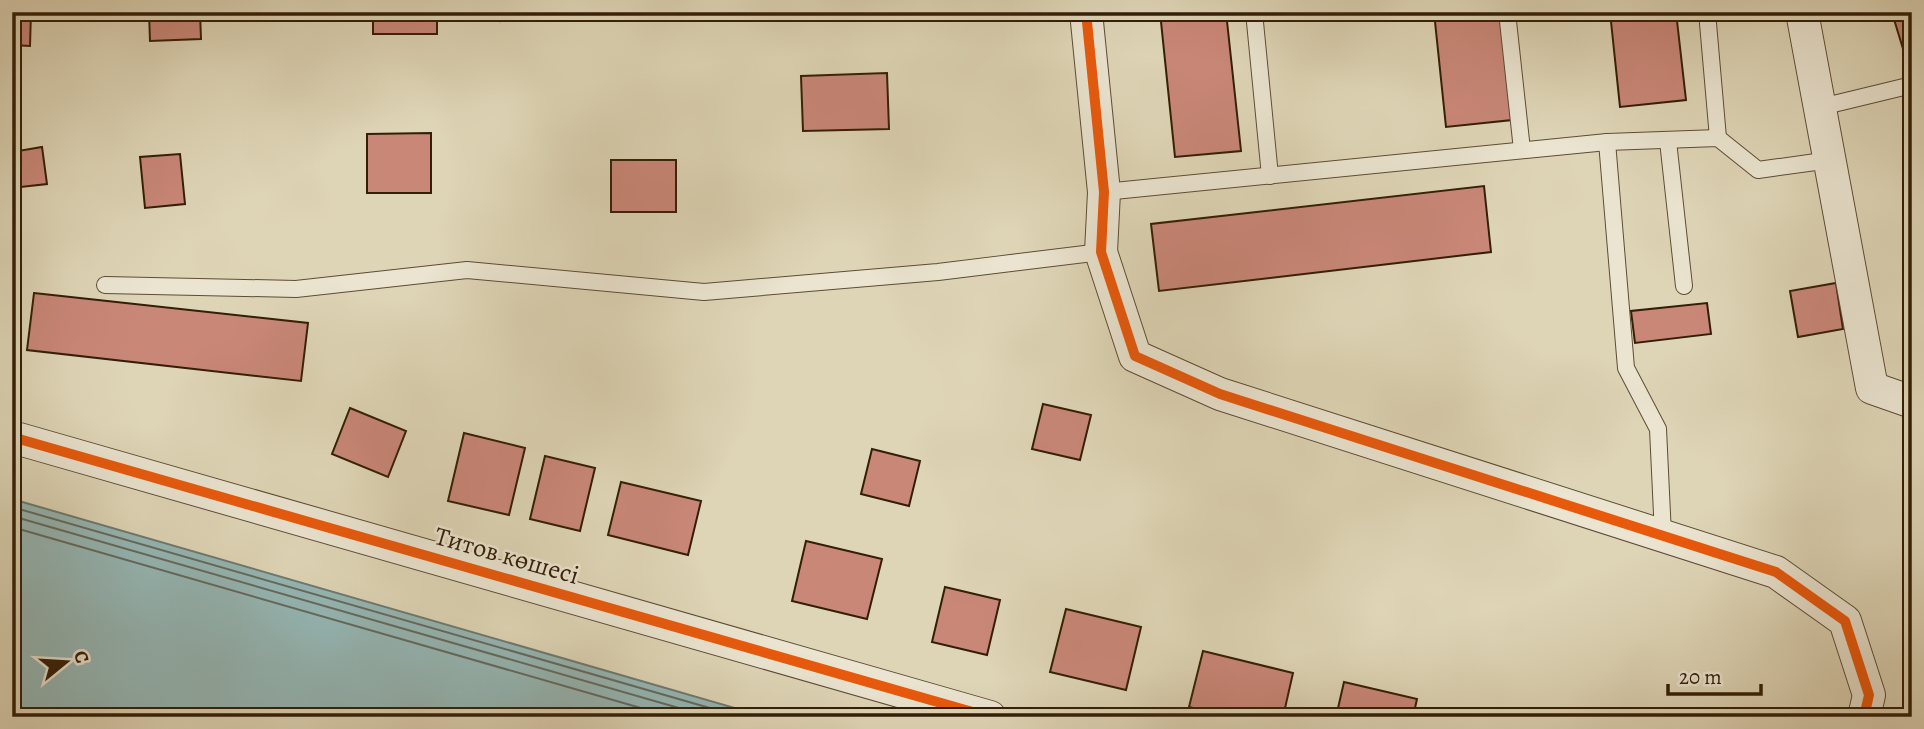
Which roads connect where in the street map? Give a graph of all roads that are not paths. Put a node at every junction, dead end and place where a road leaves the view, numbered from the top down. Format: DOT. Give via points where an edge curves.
graph roads {
  1 [pos="1086,12"];
  2 [pos="1254,12"];
  3 [pos="1507,12"];
  4 [pos="1707,12"];
  5 [pos="1802,12"];
  6 [pos="1912,85"];
  7 [pos="1821,107"];
  8 [pos="1718,138"];
  9 [pos="1668,141"];
  10 [pos="1607,142"];
  11 [pos="1522,150"];
  12 [pos="1830,160"];
  13 [pos="1270,176"];
  14 [pos="1104,192"];
  15 [pos="1101,252"];
  16 [pos="105,285"];
  17 [pos="1684,286"];
  18 [pos="1912,402"];
  19 [pos="12,437"];
  20 [pos="1663,535"];
  21 [pos="990,717"];
  22 [pos="1864,717"];
  1 -- 14 [label="street"];
  2 -- 13 [label="lane"];
  3 -- 11 [label="lane"];
  4 -- 8 [label="lane"];
  5 -- 7 [label="street"];
  6 -- 7 [label="lane"];
  7 -- 12 [label="street"];
  8 -- 9 [label="lane"];
  8 -- 12 [label="lane" via="1758,170"];
  9 -- 10 [label="lane"];
  9 -- 17 [label="lane"];
  10 -- 11 [label="lane"];
  10 -- 20 [label="lane" via="1626,368 1658,429"];
  11 -- 13 [label="lane"];
  12 -- 18 [label="street" via="1872,387"];
  13 -- 14 [label="lane"];
  14 -- 15 [label="street"];
  15 -- 16 [label="lane" via="704,292 467,270 296,289"];
  15 -- 20 [label="street" via="1135,356 1220,394"];
  19 -- 21 [label="street, Титов көшесі"];
  20 -- 22 [label="street" via="1776,572 1845,621 1868,695"];
}
